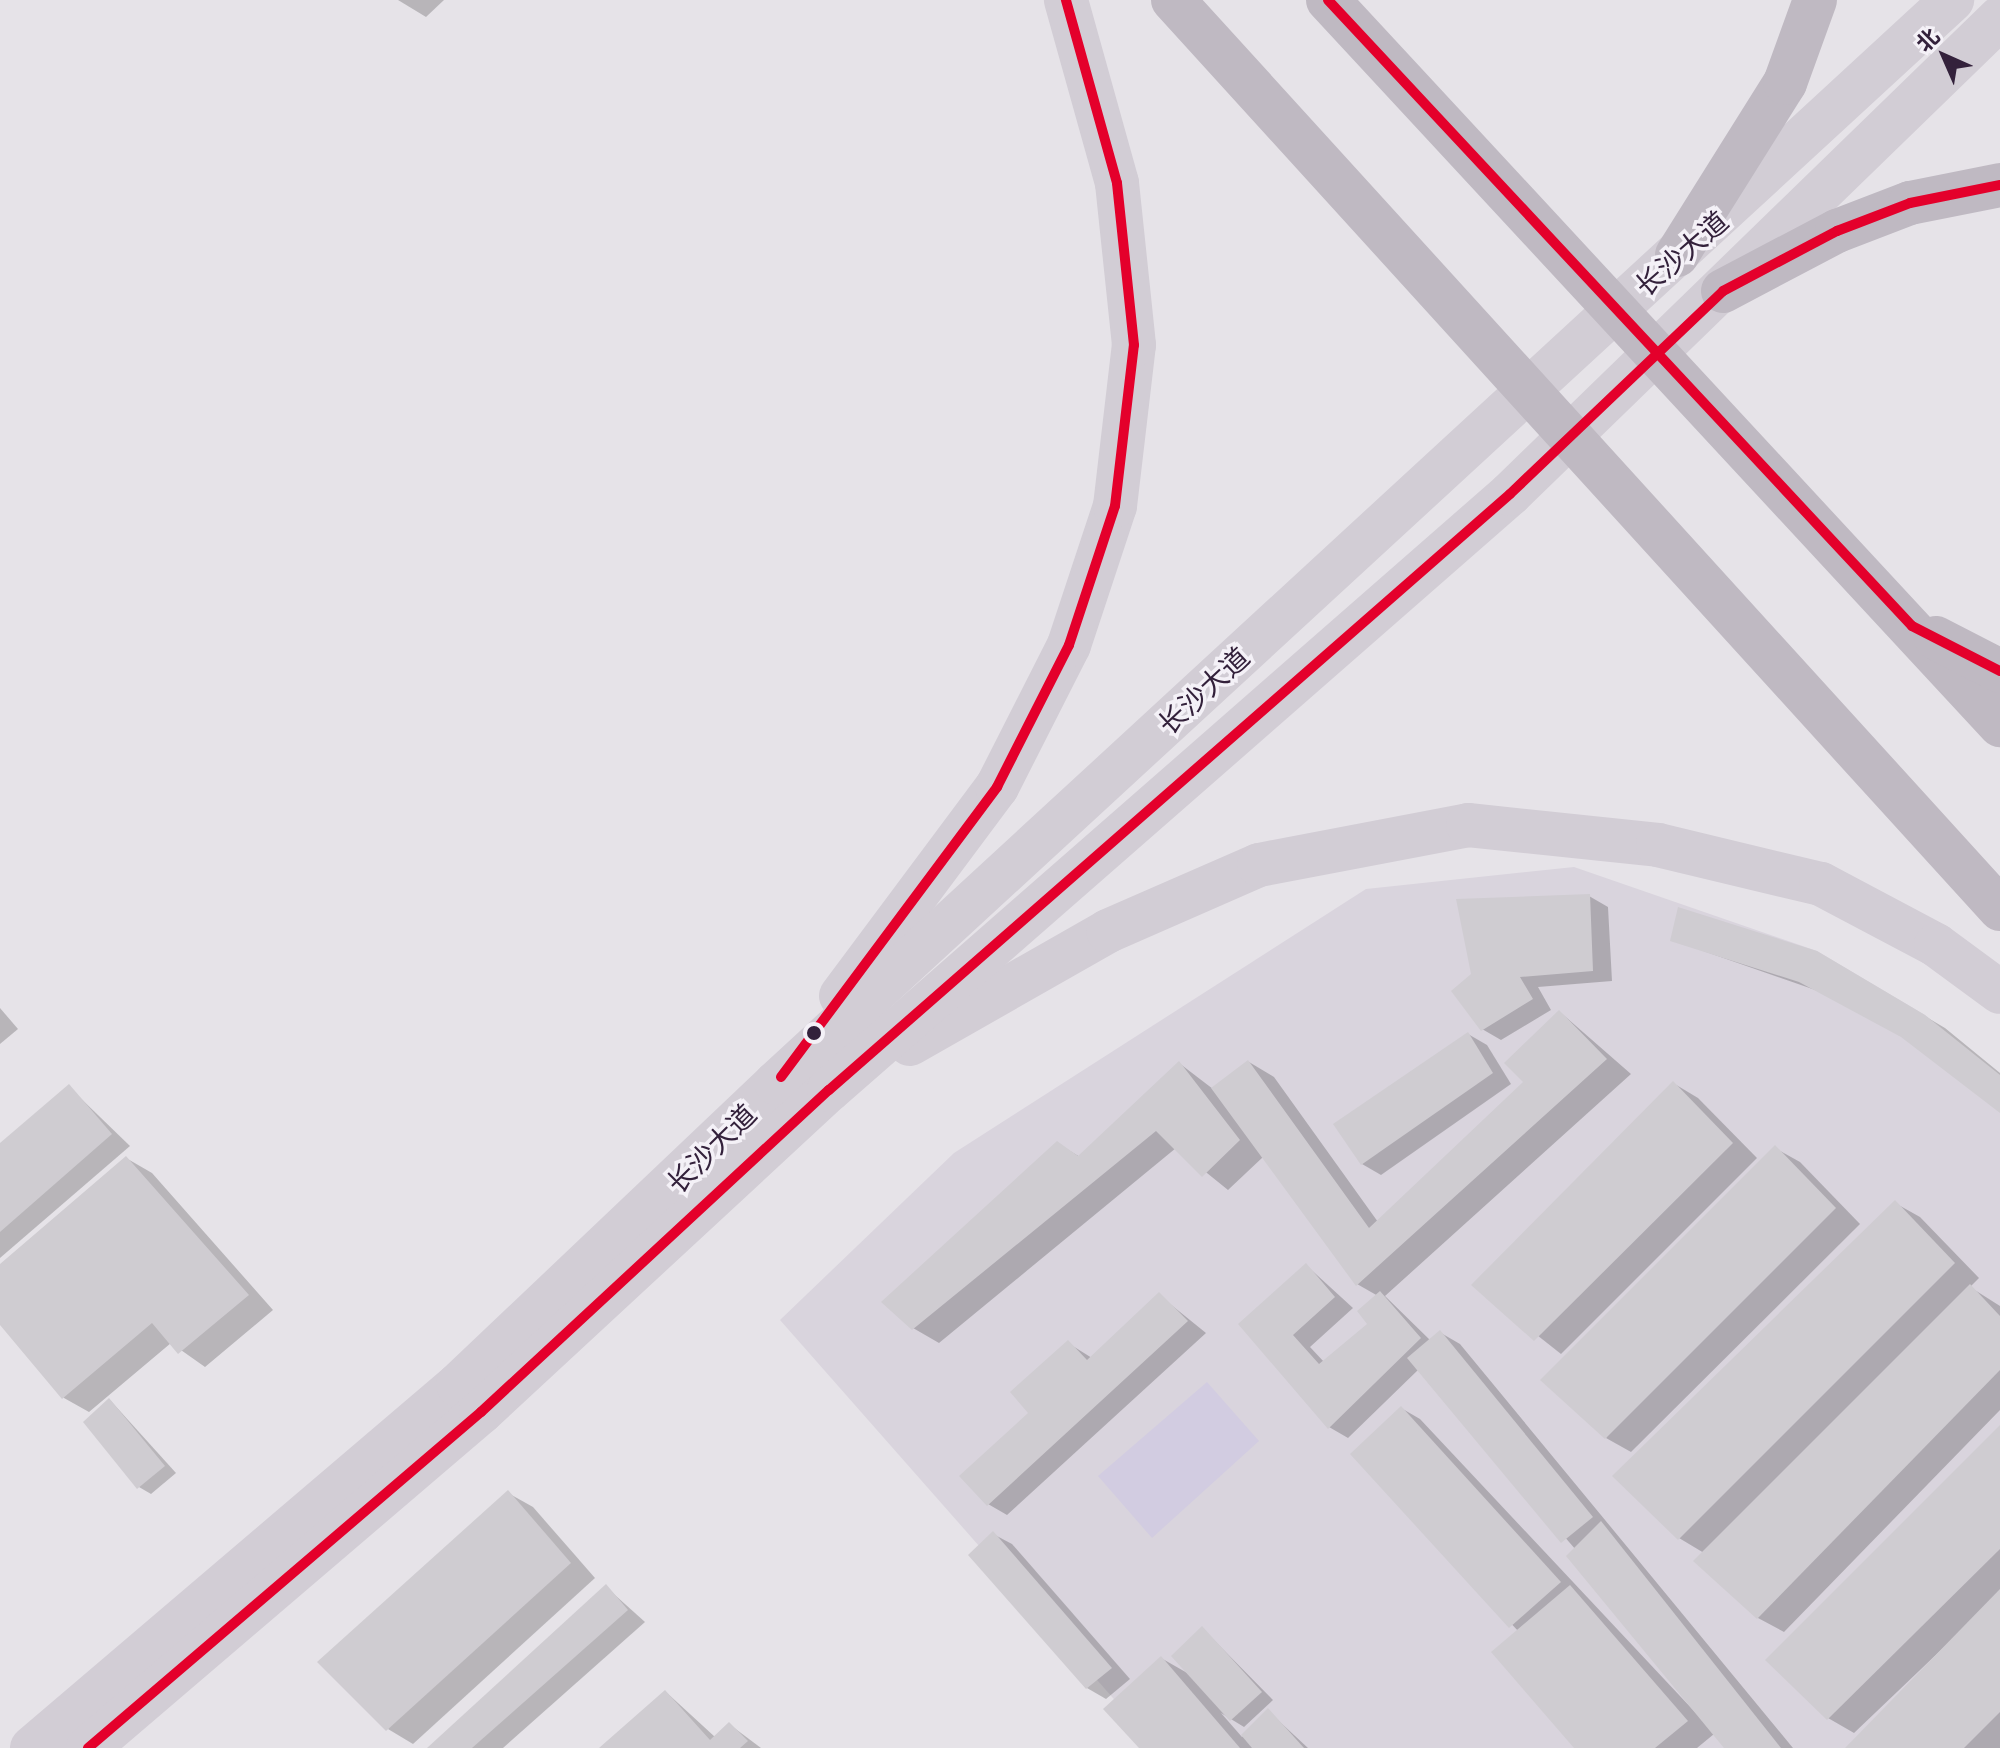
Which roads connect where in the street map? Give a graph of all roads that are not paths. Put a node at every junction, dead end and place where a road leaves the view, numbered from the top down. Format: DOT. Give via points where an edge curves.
graph roads {
  1 [pos="1066,0"];
  2 [pos="1173,0"];
  3 [pos="1328,0"];
  4 [pos="1351,0"];
  5 [pos="1815,0"];
  6 [pos="1952,0"];
  7 [pos="2000,18"];
  8 [pos="1375,51"];
  9 [pos="2000,185"];
  10 [pos="1677,255"];
  11 [pos="1723,291"];
  12 [pos="1912,626"];
  13 [pos="2000,671"];
  14 [pos="2000,725"];
  15 [pos="1999,908"];
  16 [pos="2000,992"];
  17 [pos="776,1083"];
  18 [pos="829,1090"];
  19 [pos="470,1398"];
  20 [pos="35,1744"];
  21 [pos="88,1748"];
  1 -- 17 [label="main road" via="1117,183 1134,345 1115,506 1069,645 997,787"];
  2 -- 15 [label="highway"];
  3 -- 8 [label="highway"];
  4 -- 8 [label="highway"];
  5 -- 10 [label="highway" via="1785,83"];
  6 -- 10 [label="main road, 长沙大道"];
  7 -- 11 [label="main road"];
  8 -- 12 [label="highway"];
  9 -- 11 [label="highway" via="1910,203 1837,231"];
  10 -- 17 [label="main road, 长沙大道"];
  11 -- 18 [label="main road" via="1510,494"];
  12 -- 13 [label="highway"];
  12 -- 14 [label="highway"];
  16 -- 18 [label="main road" via="1936,945 1821,884 1658,845 1468,825 1259,865 1108,931"];
  17 -- 19 [label="main road, 长沙大道"];
  18 -- 19 [label="main road"];
  19 -- 20 [label="main road"];
  19 -- 21 [label="main road"];
}
